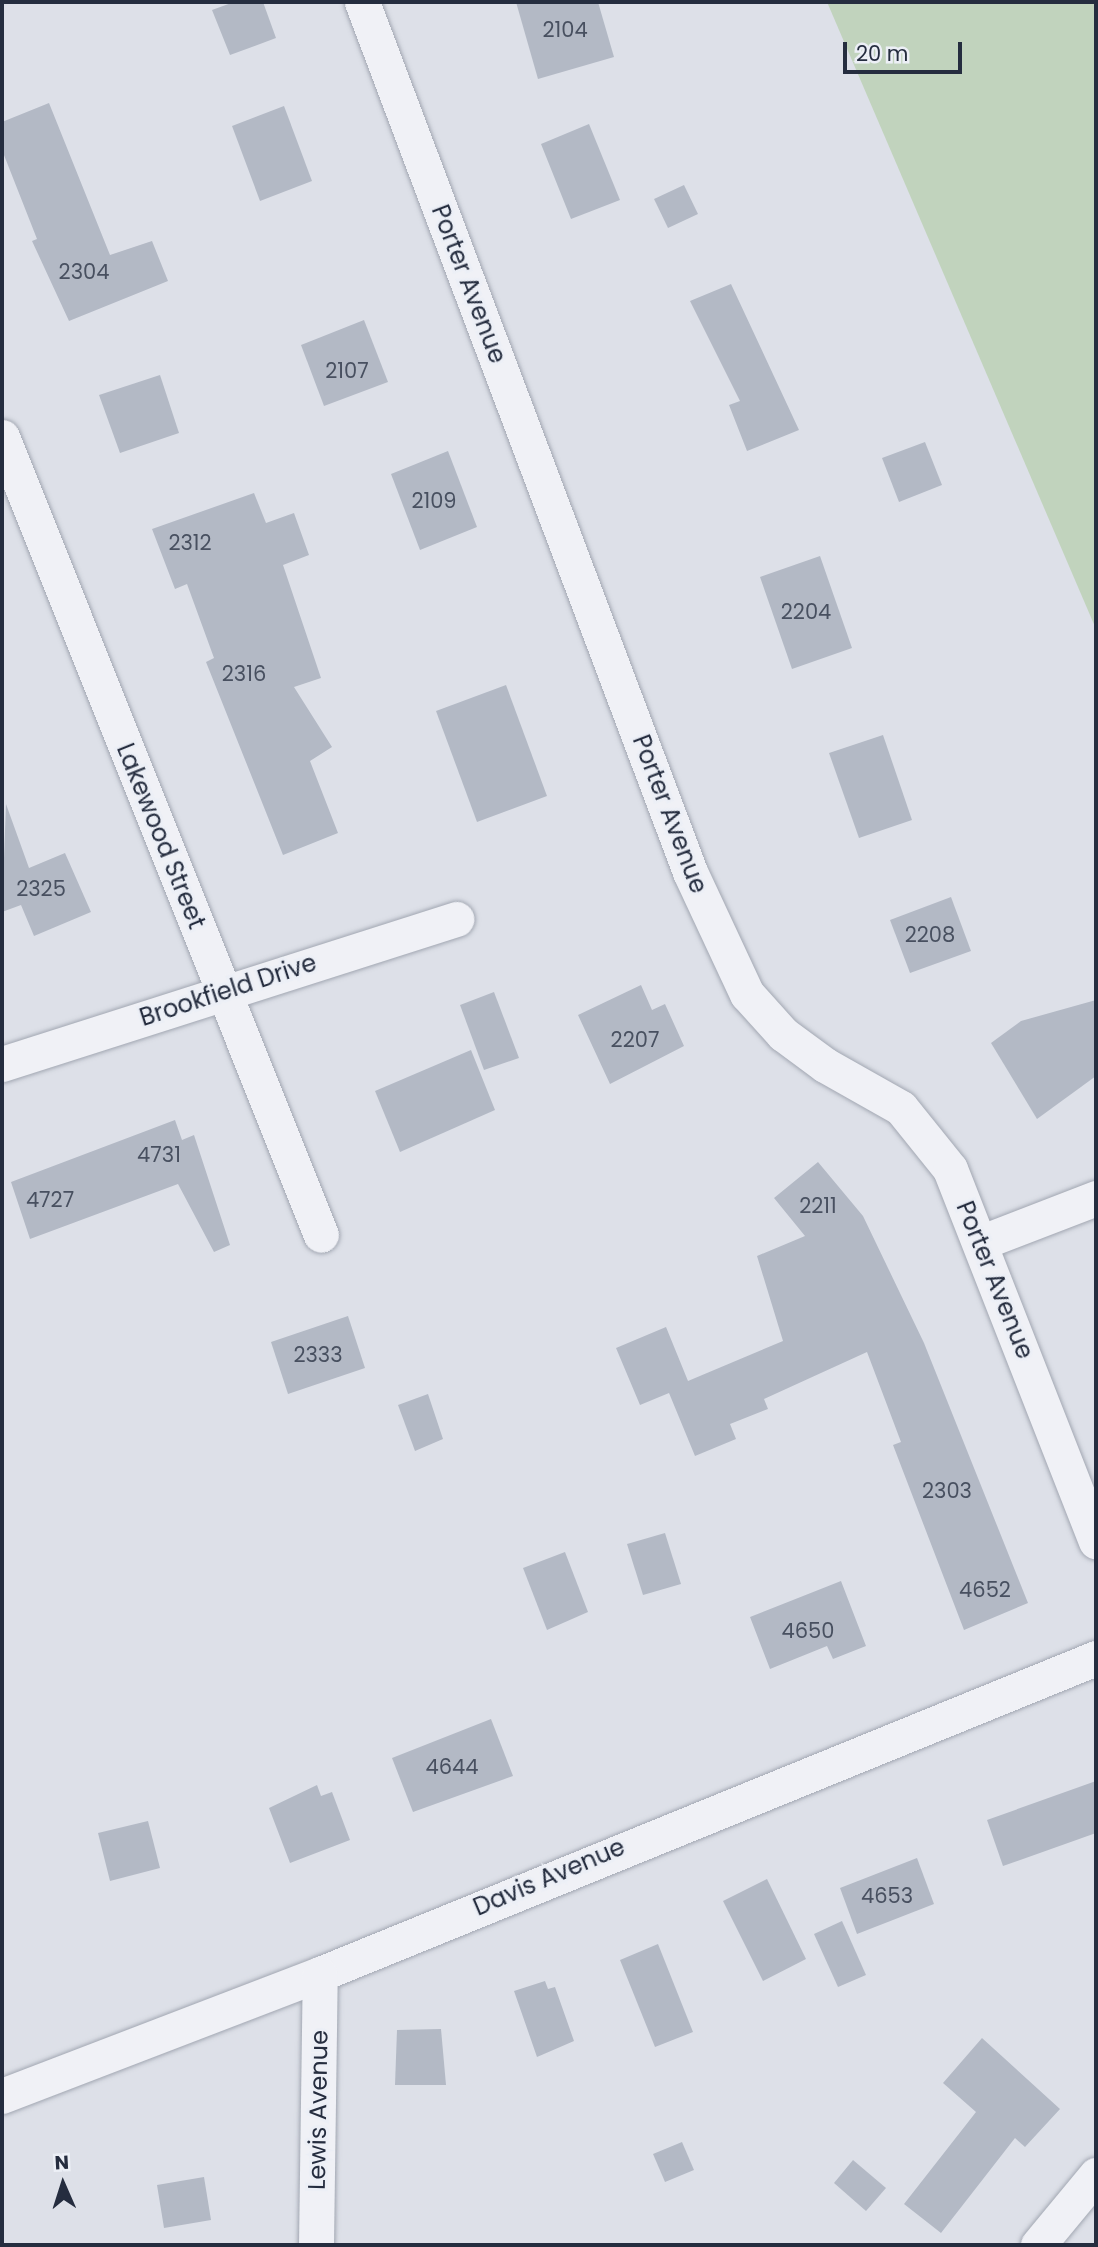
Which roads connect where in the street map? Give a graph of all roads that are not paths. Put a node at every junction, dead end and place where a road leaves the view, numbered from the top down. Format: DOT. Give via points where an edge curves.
graph roads {
  1 [pos="362,2"];
  2 [pos="2,437"];
  3 [pos="456,919"];
  4 [pos="222,991"];
  5 [pos="2,1064"];
  6 [pos="1096,1198"];
  7 [pos="321,1235"];
  8 [pos="982,1242"];
  9 [pos="1096,1541"];
  10 [pos="1096,1658"];
  11 [pos="320,1975"];
  12 [pos="2,2095"];
  13 [pos="1096,2175"];
  14 [pos="316,2245"];
  15 [pos="1038,2245"];
  1 -- 8 [label="street, Porter Avenue" via="690,872 747,994 783,1034 825,1065 875,1088 918,1124 950,1169"];
  2 -- 4 [label="street, Lakewood Street"];
  3 -- 4 [label="street, Brookfield Drive"];
  4 -- 5 [label="street, Brookfield Drive"];
  4 -- 7 [label="street, Lakewood Street"];
  6 -- 8 [label="street"];
  8 -- 9 [label="street, Porter Avenue"];
  10 -- 11 [label="street, Davis Avenue" via="570,1867"];
  11 -- 12 [label="street, Davis Avenue"];
  11 -- 14 [label="street, Lewis Avenue"];
  13 -- 15 [label="street"];
}
